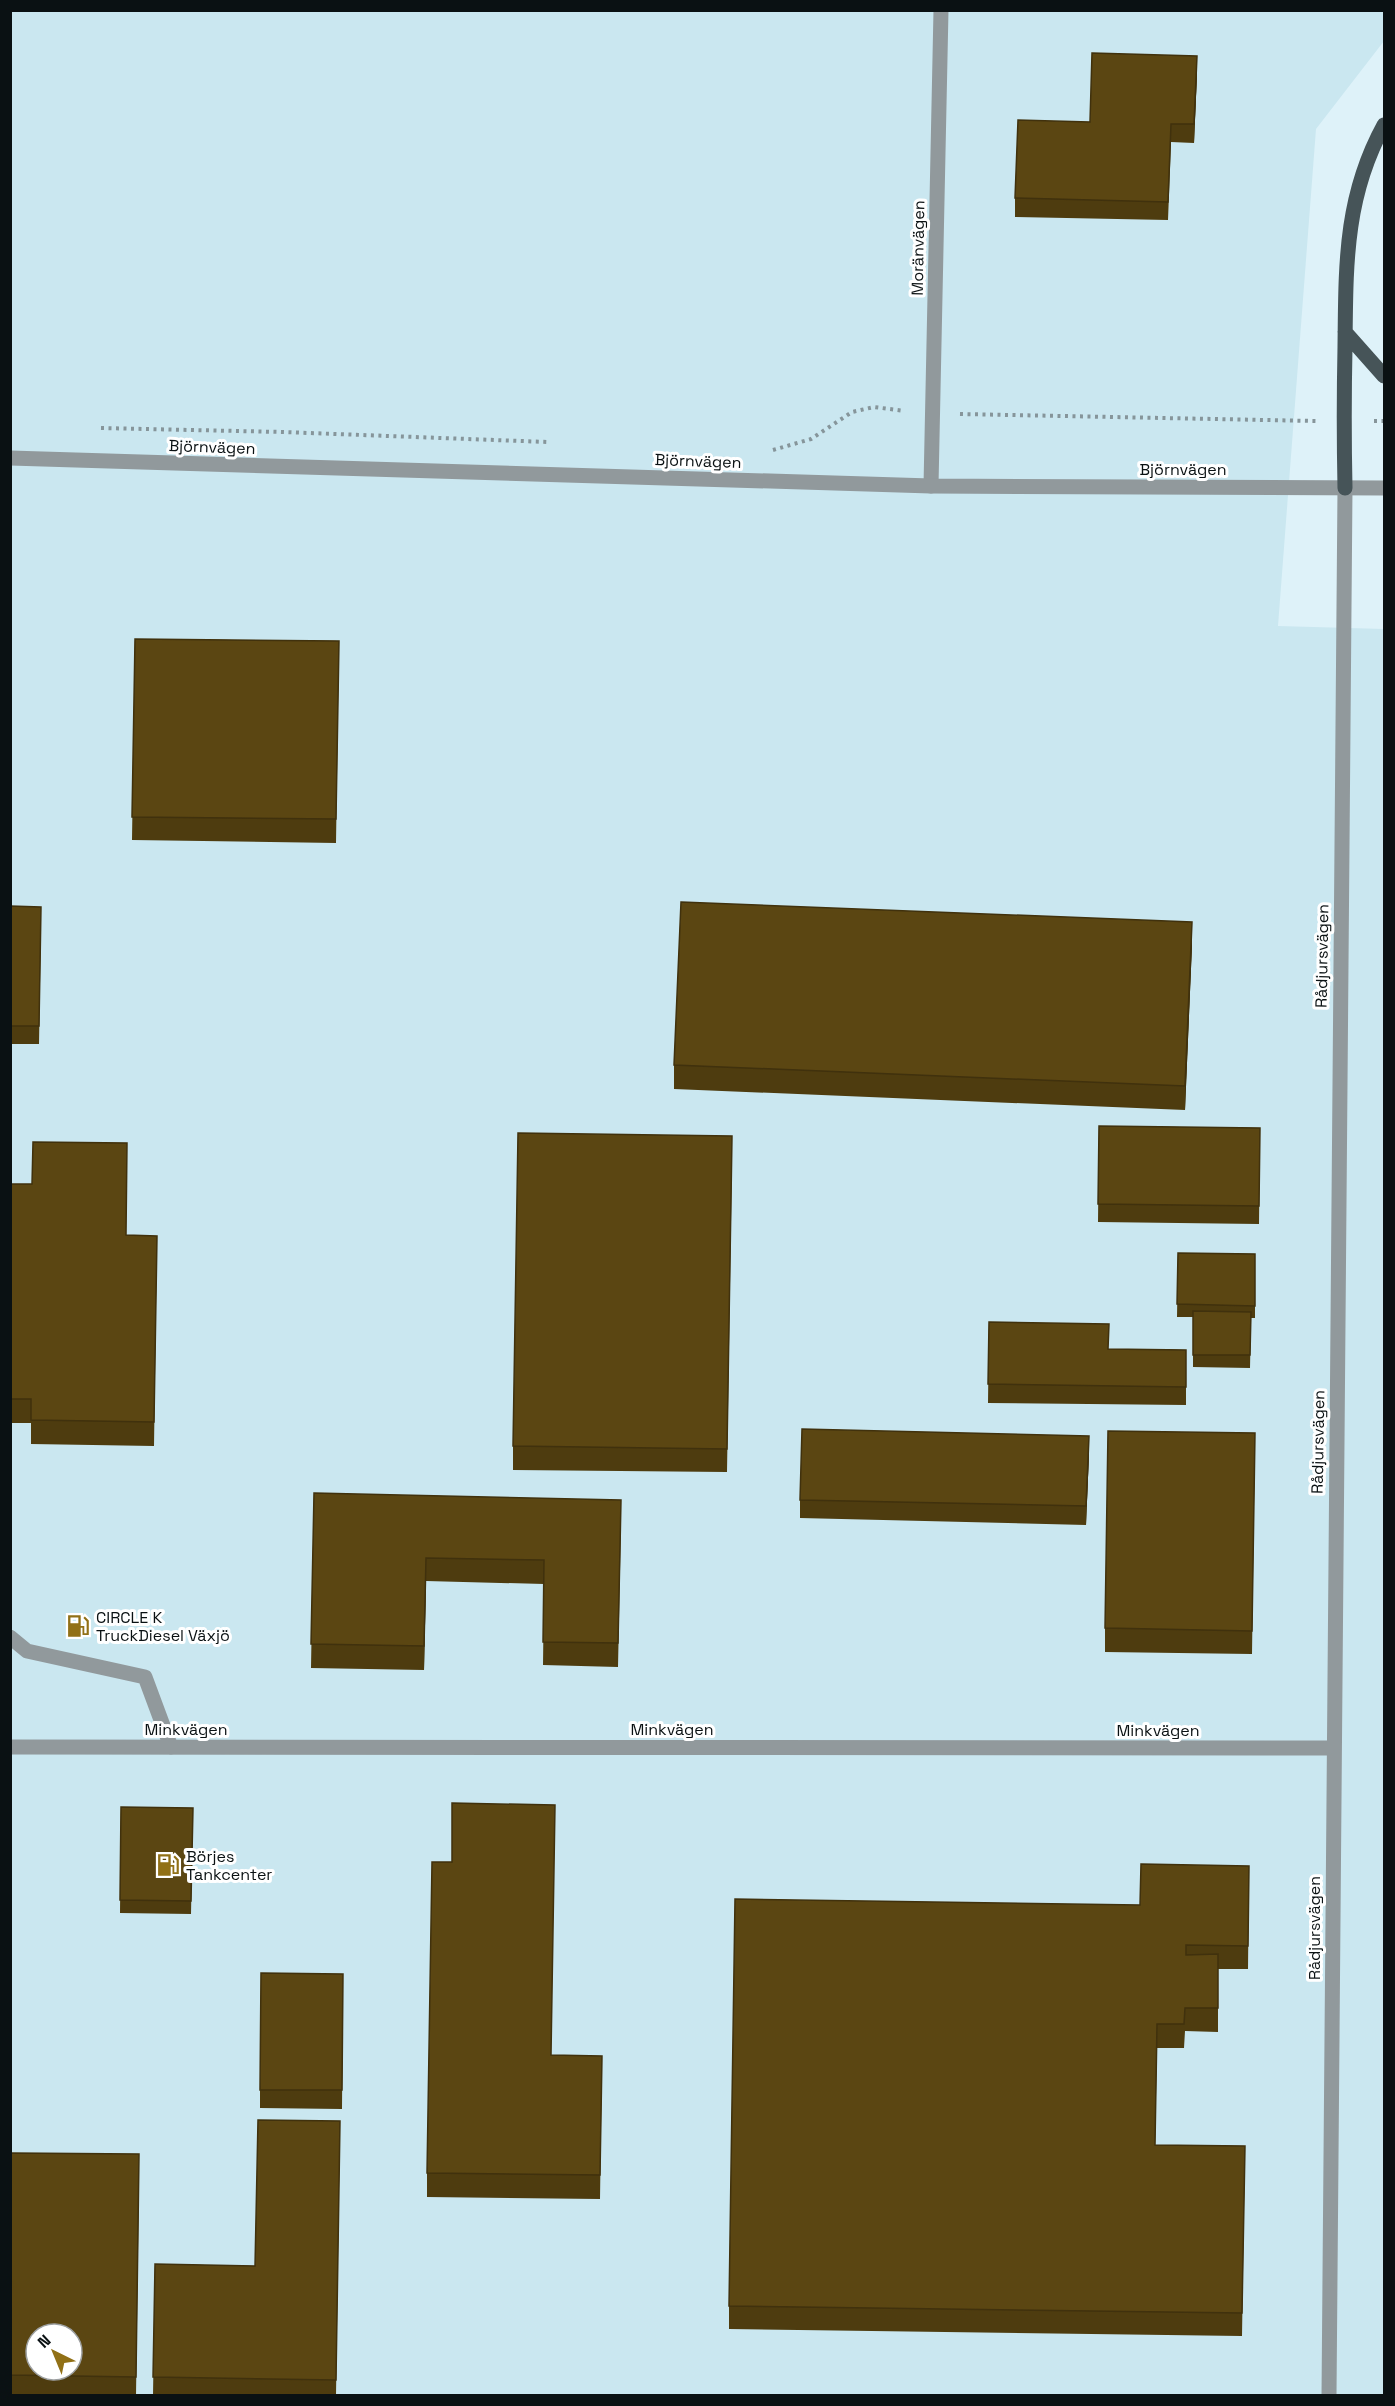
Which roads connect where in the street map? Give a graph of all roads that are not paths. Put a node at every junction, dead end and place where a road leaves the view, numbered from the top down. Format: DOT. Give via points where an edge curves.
graph roads {
  1 [pos="941,10"];
  2 [pos="1384,125"];
  3 [pos="1345,332"];
  4 [pos="1384,376"];
  5 [pos="10,459"];
  6 [pos="932,486"];
  7 [pos="1345,488"];
  8 [pos="1384,488"];
  9 [pos="10,1637"];
  10 [pos="10,1747"];
  11 [pos="171,1747"];
  12 [pos="1333,1748"];
  13 [pos="1329,2396"];
  1 -- 6 [label="street, Moränvägen"];
  2 -- 3 [label="main road" via="1355,200 1346,252"];
  3 -- 4 [label="main road"];
  3 -- 7 [label="main road"];
  5 -- 6 [label="street, Björnvägen"];
  6 -- 7 [label="street, Björnvägen"];
  7 -- 8 [label="street, Björnvägen"];
  7 -- 12 [label="street, Rådjursvägen"];
  9 -- 11 [label="street" via="27,1651 145,1677"];
  10 -- 11 [label="street, Minkvägen"];
  11 -- 12 [label="street, Minkvägen"];
  12 -- 13 [label="street, Rådjursvägen"];
}
